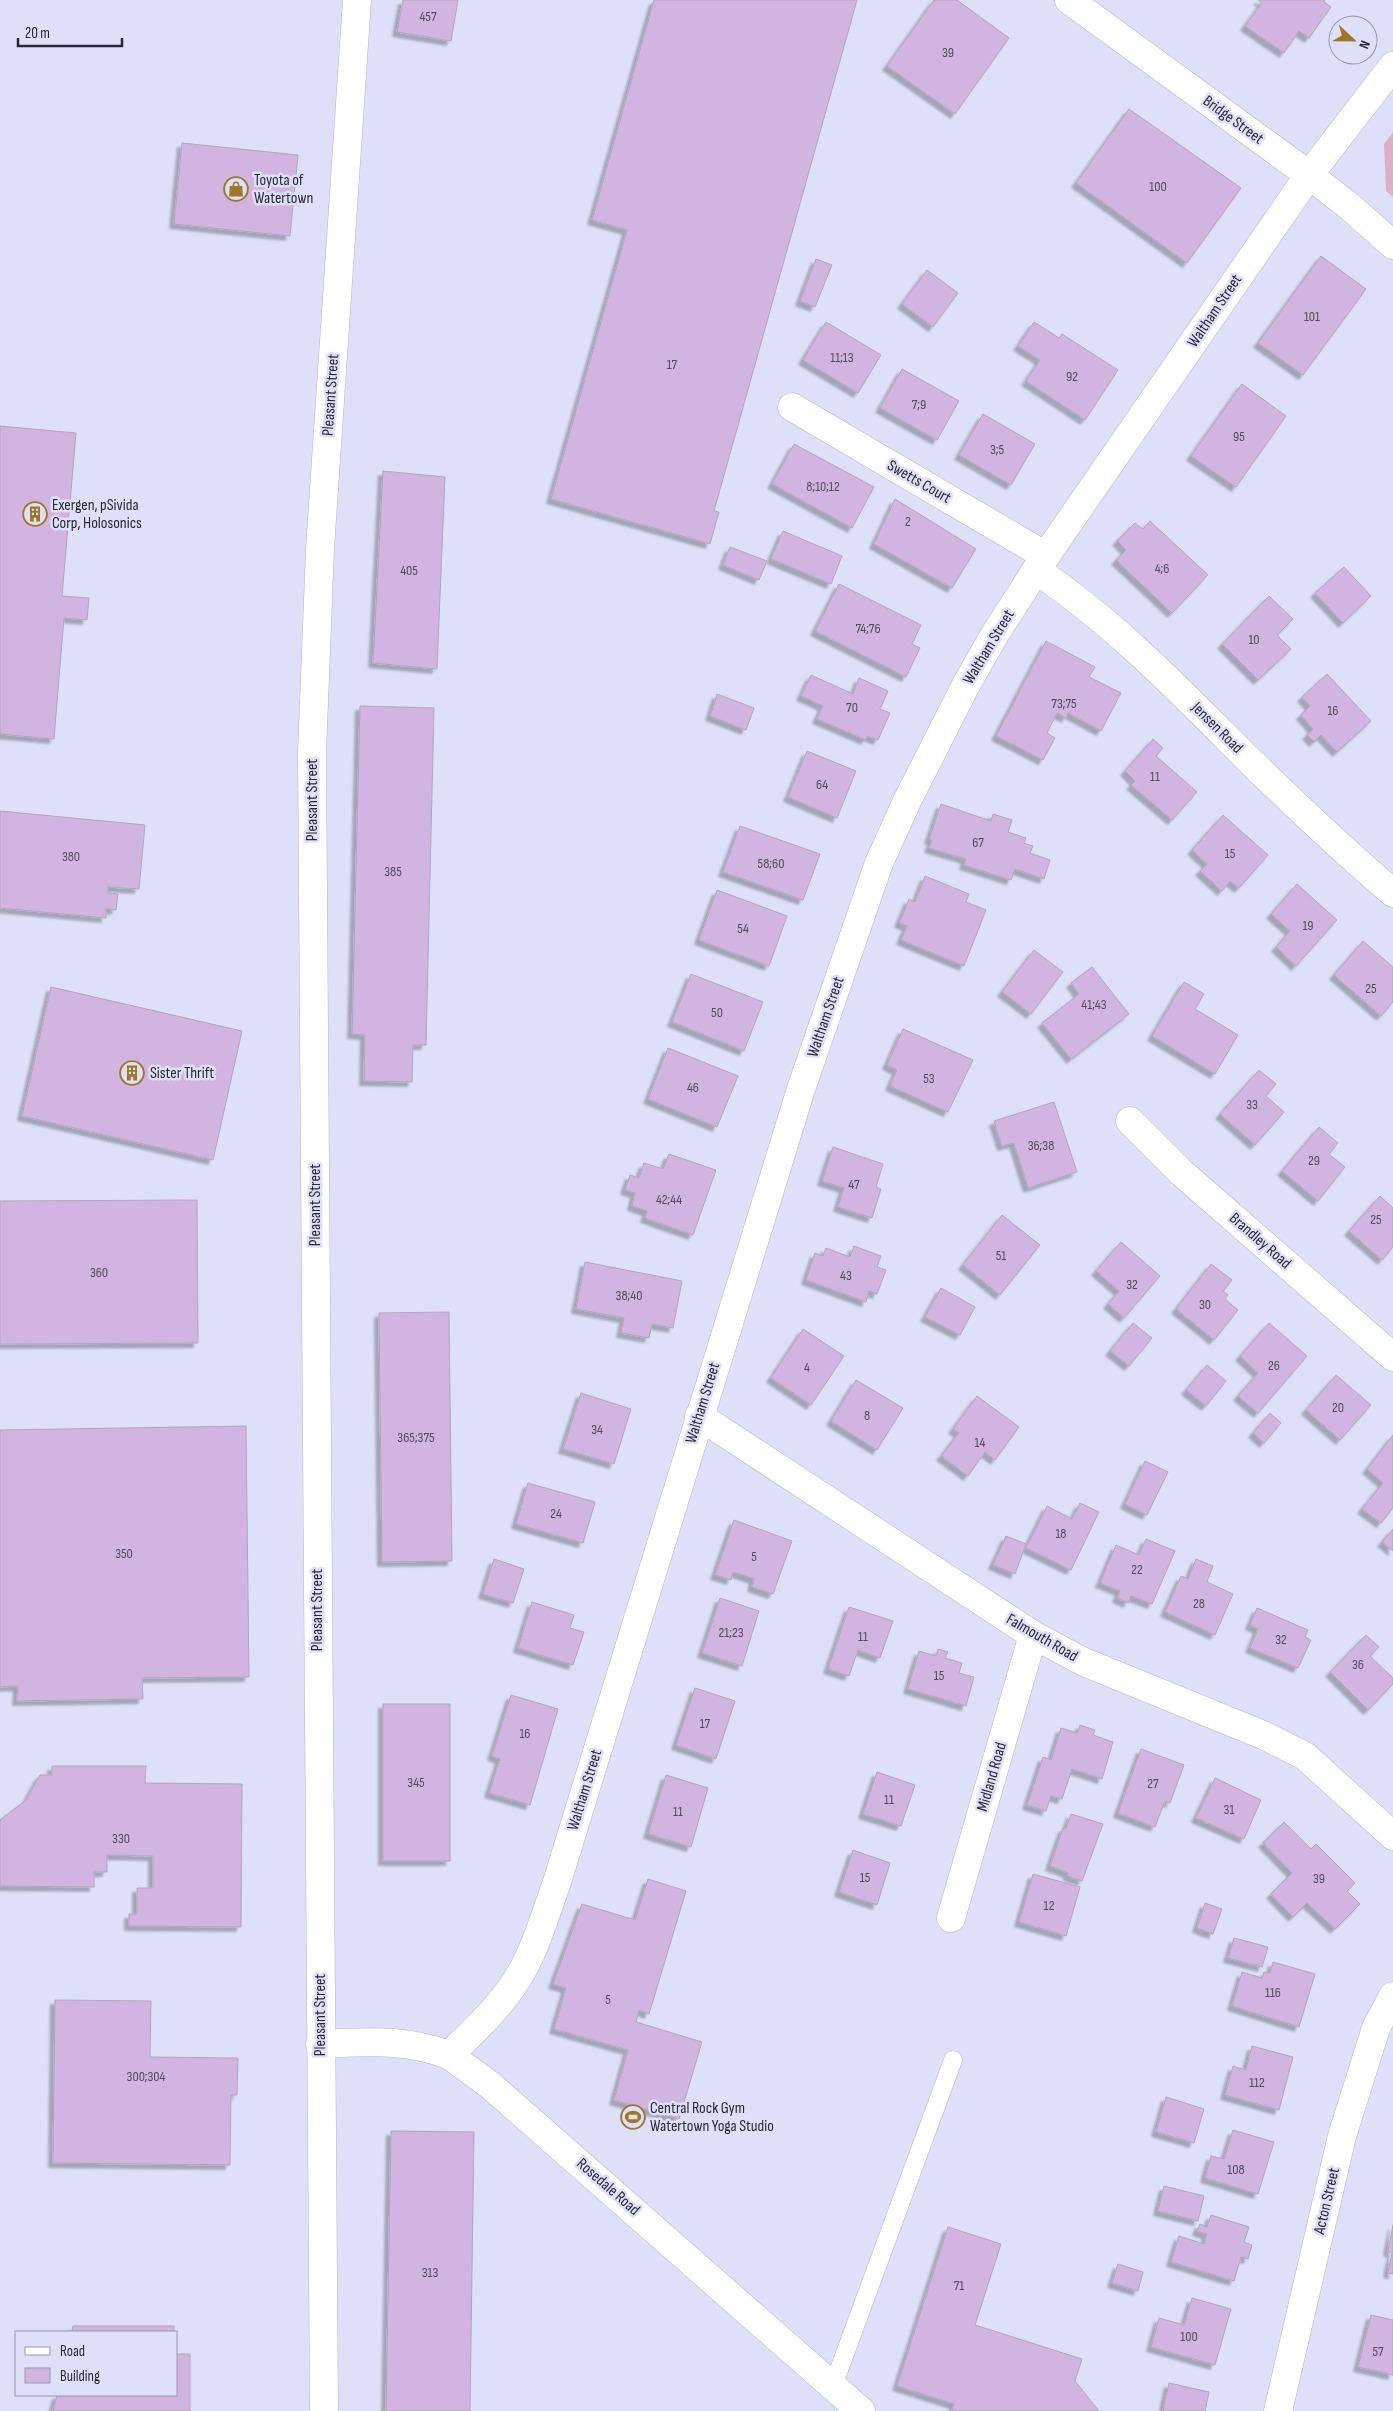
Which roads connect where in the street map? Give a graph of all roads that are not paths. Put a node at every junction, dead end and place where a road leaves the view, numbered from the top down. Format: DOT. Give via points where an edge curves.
graph roads {
  1 [pos="357,0"];
  2 [pos="1069,0"];
  3 [pos="1393,66"];
  4 [pos="1310,175"];
  5 [pos="1393,245"];
  6 [pos="792,407"];
  7 [pos="1041,563"];
  8 [pos="1393,893"];
  9 [pos="1130,1121"];
  10 [pos="1393,1357"];
  11 [pos="699,1416"];
  12 [pos="1033,1635"];
  13 [pos="1393,1836"];
  14 [pos="951,1918"];
  15 [pos="1393,1996"];
  16 [pos="1384,2030"];
  17 [pos="320,2044"];
  18 [pos="449,2055"];
  19 [pos="953,2060"];
  20 [pos="834,2386"];
  21 [pos="324,2411"];
  22 [pos="862,2411"];
  23 [pos="1278,2411"];
  1 -- 17 [label="street, Pleasant Street" via="320,549 312,753"];
  2 -- 4 [label="street, Bridge Street"];
  3 -- 4 [label="street, Waltham Street"];
  4 -- 5 [label="street, Bridge Street"];
  4 -- 7 [label="street, Waltham Street"];
  6 -- 7 [label="street, Swetts Court"];
  7 -- 8 [label="street, Jensen Road" via="1178,688 1308,817"];
  7 -- 11 [label="street, Waltham Street" via="966,685 879,863 801,1089"];
  9 -- 10 [label="street, Brandley Road" via="1182,1173"];
  11 -- 12 [label="street, Falmouth Road"];
  11 -- 18 [label="street, Waltham Street" via="557,1882 537,1938 516,1981 487,2018"];
  12 -- 13 [label="street, Falmouth Road" via="1084,1662 1263,1734 1305,1756"];
  12 -- 14 [label="street, Midland Road"];
  15 -- 16 [label="street, Acton Street"];
  16 -- 23 [label="street, Acton Street" via="1342,2136"];
  17 -- 18 [label="street, Rosedale Road" via="395,2041 425,2046"];
  17 -- 21 [label="street, Pleasant Street"];
  18 -- 20 [label="street, Rosedale Road" via="490,2085"];
  19 -- 20 [label="lane"];
  20 -- 22 [label="street, Rosedale Road"];
}
